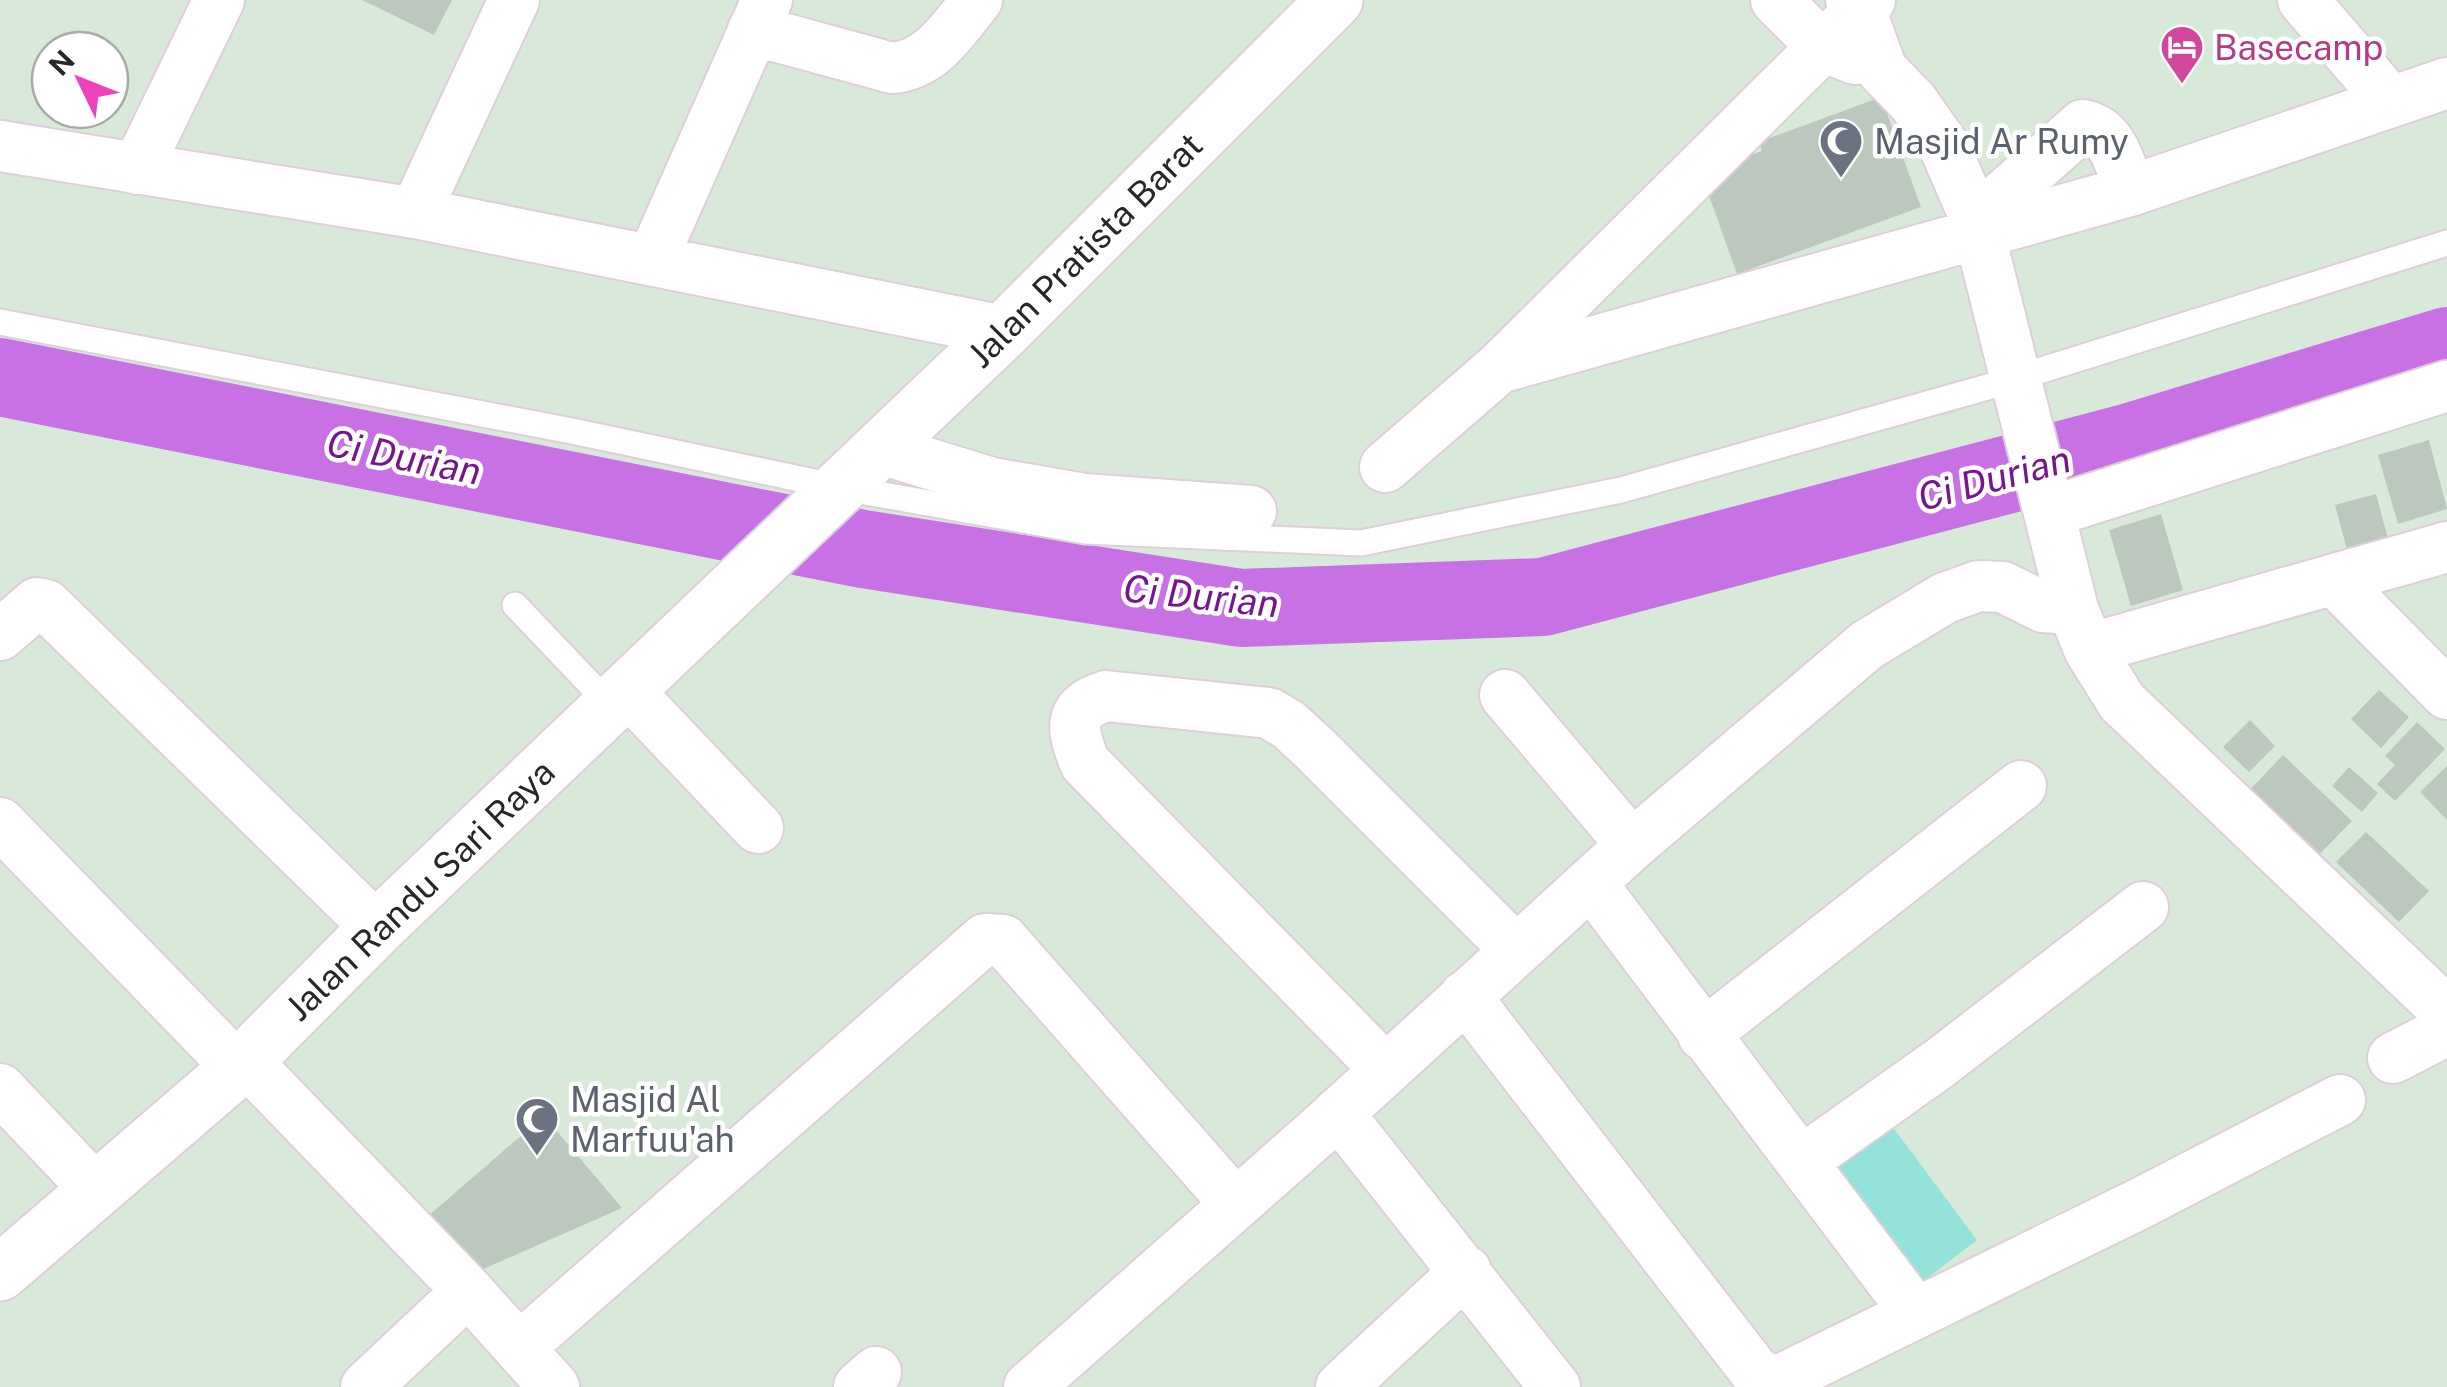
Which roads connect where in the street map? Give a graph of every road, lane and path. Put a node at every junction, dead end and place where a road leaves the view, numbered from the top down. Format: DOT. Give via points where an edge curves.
graph roads {
  1 [pos="219,0"];
  2 [pos="514,0"];
  3 [pos="977,0"];
  4 [pos="1336,0"];
  5 [pos="1776,0"];
  6 [pos="2303,0"];
  7 [pos="1860,3"];
  8 [pos="760,15"];
  9 [pos="1822,46"];
  10 [pos="1882,70"];
  11 [pos="2447,83"];
  12 [pos="2390,101"];
  13 [pos="0,146"];
  14 [pos="137,168"];
  15 [pos="2130,191"];
  16 [pos="416,213"];
  17 [pos="1978,227"];
  18 [pos="2447,243"];
  19 [pos="652,260"];
  20 [pos="0,322"];
  21 [pos="1004,331"];
  22 [pos="1499,368"];
  23 [pos="2447,386"];
  24 [pos="2018,390"];
  25 [pos="881,449"];
  26 [pos="1385,467"];
  27 [pos="834,491"];
  28 [pos="2049,507"];
  29 [pos="1251,511"];
  30 [pos="2447,548"];
  31 [pos="2335,580"];
  32 [pos="515,605"];
  33 [pos="2081,629"];
  34 [pos="0,635"];
  35 [pos="2447,694"];
  36 [pos="1505,695"];
  37 [pos="619,699"];
  38 [pos="2021,786"];
  39 [pos="0,823"];
  40 [pos="758,828"];
  41 [pos="1632,845"];
  42 [pos="1590,883"];
  43 [pos="2143,907"];
  44 [pos="377,928"];
  45 [pos="1516,950"];
  46 [pos="1465,996"];
  47 [pos="2447,1012"];
  48 [pos="2447,1030"];
  49 [pos="1703,1034"];
  50 [pos="2392,1058"];
  51 [pos="242,1064"];
  52 [pos="1386,1070"];
  53 [pos="0,1089"];
  54 [pos="2340,1100"];
  55 [pos="1338,1113"];
  56 [pos="1802,1162"];
  57 [pos="1218,1184"];
  58 [pos="96,1190"];
  59 [pos="1466,1271"];
  60 [pos="0,1274"];
  61 [pos="468,1291"];
  62 [pos="1914,1311"];
  63 [pos="520,1347"];
  64 [pos="366,1387"];
  65 [pos="554,1387"];
  66 [pos="1029,1387"];
  67 [pos="1341,1387"];
  68 [pos="1555,1387"];
  1 -- 14 [label="street"];
  2 -- 16 [label="street"];
  3 -- 8 [label="street" via="940,46 892,68"];
  4 -- 21 [label="street, Jalan Pratista Barat"];
  5 -- 9 [label="street"];
  6 -- 12 [label="street"];
  7 -- 9 [label="street"];
  7 -- 10 [label="street"];
  8 -- 19 [label="street"];
  9 -- 10 [label="street"];
  9 -- 22 [label="street"];
  10 -- 17 [label="street" via="1944,146"];
  11 -- 12 [label="street"];
  12 -- 15 [label="street"];
  13 -- 14 [label="street"];
  14 -- 16 [label="street"];
  15 -- 17 [label="street"];
  15 -- 17 [label="street" via="2109,140 2083,125"];
  16 -- 19 [label="street"];
  17 -- 22 [label="street"];
  17 -- 24 [label="street"];
  18 -- 24 [label="lane"];
  19 -- 21 [label="street"];
  20 -- 27 [label="lane" via="572,431"];
  21 -- 25 [label="street, Jalan Pratista Barat"];
  22 -- 26 [label="street"];
  23 -- 28 [label="street"];
  24 -- 27 [label="lane" via="1621,490 1361,543 1084,532"];
  24 -- 28 [label="street"];
  25 -- 27 [label="street, Jalan Pratista Barat"];
  25 -- 29 [label="street" via="992,483 1084,499"];
  27 -- 37 [label="street, Jalan Randu Sari Raya"];
  28 -- 33 [label="street"];
  30 -- 31 [label="street"];
  31 -- 33 [label="street"];
  31 -- 35 [label="street"];
  32 -- 37 [label="lane"];
  33 -- 41 [label="street" via="2003,588 1978,586 1945,598 1867,645"];
  33 -- 47 [label="street" via="2122,702"];
  34 -- 44 [label="street" via="36,603 46,605"];
  36 -- 41 [label="street"];
  37 -- 40 [label="street"];
  37 -- 44 [label="street, Jalan Randu Sari Raya"];
  38 -- 49 [label="street"];
  39 -- 51 [label="street"];
  41 -- 42 [label="street"];
  42 -- 45 [label="street"];
  42 -- 49 [label="street"];
  43 -- 56 [label="street"];
  44 -- 51 [label="street, Jalan Randu Sari Raya"];
  45 -- 46 [label="street"];
  45 -- 52 [label="street" via="1316,749 1269,713 1106,696 1087,701 1074,735 1085,763"];
  46 -- 52 [label="street"];
  46 -- 62 [label="street" via="1764,1379 1776,1382"];
  48 -- 50 [label="street"];
  49 -- 56 [label="street"];
  51 -- 58 [label="street, Jalan Randu Sari Raya"];
  51 -- 61 [label="street"];
  52 -- 55 [label="street"];
  53 -- 58 [label="street"];
  54 -- 62 [label="street"];
  55 -- 59 [label="street"];
  55 -- 66 [label="street"];
  56 -- 62 [label="street"];
  57 -- 63 [label="street" via="1003,940 985,939"];
  58 -- 60 [label="street, Jalan Randu Sari Raya"];
  59 -- 67 [label="street"];
  59 -- 68 [label="street"];
  61 -- 63 [label="street"];
  61 -- 64 [label="street"];
  63 -- 65 [label="street"];
}
